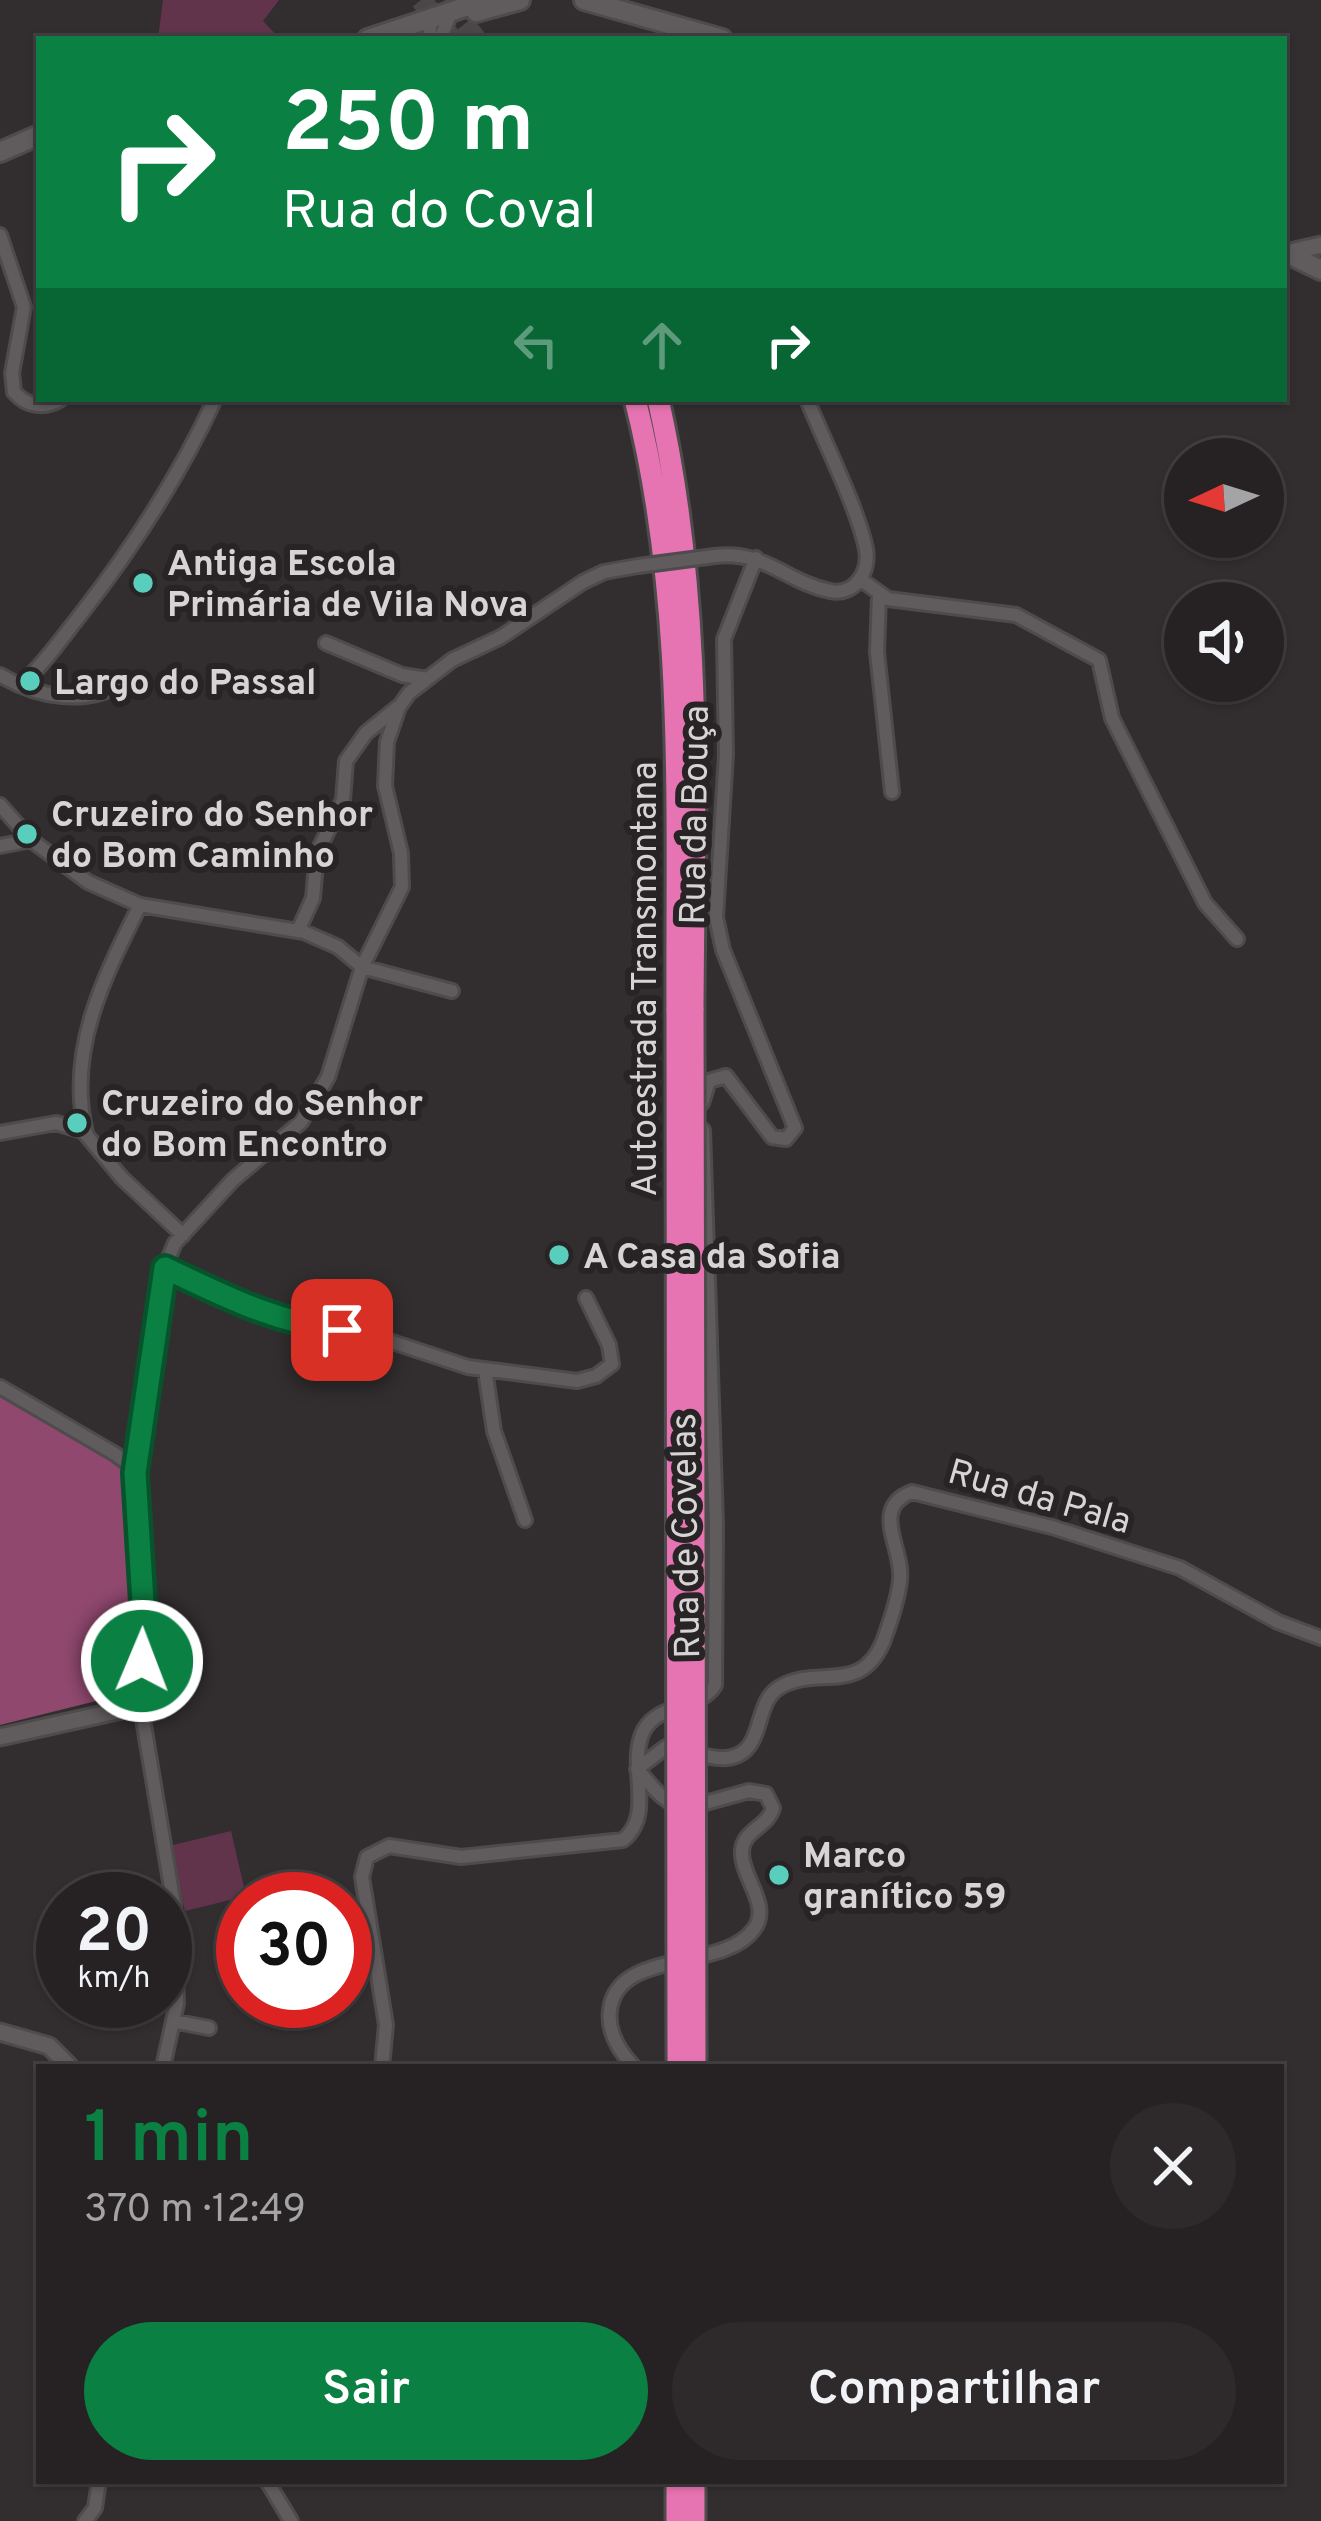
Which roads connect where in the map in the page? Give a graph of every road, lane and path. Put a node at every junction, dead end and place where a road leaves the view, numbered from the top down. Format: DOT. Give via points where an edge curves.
graph roads {
  1 [pos="584,0"];
  2 [pos="495,2"];
  3 [pos="435,27"];
  4 [pos="378,36"];
  5 [pos="711,36"];
  6 [pos="36,136"];
  7 [pos="0,152"];
  8 [pos="0,235"];
  9 [pos="1287,253"];
  10 [pos="1320,259"];
  11 [pos="55,402"];
  12 [pos="214,402"];
  13 [pos="636,402"];
  14 [pos="659,402"];
  15 [pos="808,402"];
  16 [pos="756,558"];
  17 [pos="860,579"];
  18 [pos="879,596"];
  19 [pos="326,644"];
  20 [pos="0,675"];
  21 [pos="427,680"];
  22 [pos="125,682"];
  23 [pos="21,685"];
  24 [pos="399,706"];
  25 [pos="892,792"];
  26 [pos="0,805"];
  27 [pos="31,840"];
  28 [pos="0,847"];
  29 [pos="140,905"];
  30 [pos="298,931"];
  31 [pos="1237,939"];
  32 [pos="362,967"];
  33 [pos="452,991"];
  34 [pos="685,1010"];
  35 [pos="81,1103"];
  36 [pos="703,1106"];
  37 [pos="60,1124"];
  38 [pos="0,1133"];
  39 [pos="86,1133"];
  40 [pos="183,1234"];
  41 [pos="165,1268"];
  42 [pos="586,1298"];
  43 [pos="484,1370"];
  44 [pos="0,1387"];
  45 [pos="135,1469"];
  46 [pos="525,1520"];
  47 [pos="1321,1638"];
  48 [pos="142,1661"];
  49 [pos="133,1706"];
  50 [pos="0,1737"];
  51 [pos="638,1769"];
  52 [pos="168,1872"];
  53 [pos="192,2025"];
  54 [pos="171,2028"];
  55 [pos="209,2028"];
  56 [pos="0,2032"];
  57 [pos="67,2064"];
  58 [pos="164,2064"];
  59 [pos="382,2064"];
  60 [pos="632,2064"];
  61 [pos="678,2064"];
  62 [pos="695,2064"];
  63 [pos="99,2484"];
  64 [pos="269,2484"];
  65 [pos="677,2484"];
  66 [pos="694,2484"];
  67 [pos="86,2521"];
  68 [pos="291,2521"];
  69 [pos="677,2521"];
  70 [pos="694,2521"];
  1 -- 5 [label="main road"];
  2 -- 3 [label="main road"];
  3 -- 4 [label="main road"];
  6 -- 7 [label="main road"];
  8 -- 11 [label="street" via="24,307 13,388 30,404"];
  9 -- 10 [label="main road"];
  12 -- 23 [label="street" via="132,548"];
  13 -- 34 [label="highway, Autoestrada Transmontana" via="674,652"];
  14 -- 34 [label="highway, Autoestrada Transmontana" via="687,579 695,751"];
  15 -- 17 [label="street" via="864,544"];
  16 -- 17 [label="street" via="826,590 847,591"];
  16 -- 21 [label="street, bridge" via="715,556 590,578"];
  16 -- 36 [label="street, Rua da Bouça" via="725,634 716,924 795,1128 786,1139 772,1137 726,1076 709,1081"];
  17 -- 18 [label="street"];
  18 -- 25 [label="street"];
  18 -- 31 [label="street" via="1016,615 1099,660 1112,718 1205,903"];
  19 -- 21 [label="street"];
  20 -- 23 [label="street"];
  21 -- 24 [label="street"];
  22 -- 23 [label="street" via="90,697"];
  24 -- 30 [label="street" via="346,761 343,800 317,853 313,898"];
  24 -- 32 [label="street" via="385,786 402,887"];
  26 -- 27 [label="street"];
  27 -- 28 [label="street"];
  27 -- 29 [label="street" via="88,882"];
  29 -- 30 [label="street"];
  29 -- 35 [label="street" via="89,1019"];
  30 -- 32 [label="street" via="338,946"];
  32 -- 33 [label="street"];
  32 -- 40 [label="street" via="335,1059 307,1114"];
  34 -- 61 [label="highway, Autoestrada Transmontana, bridge"];
  34 -- 62 [label="highway, Autoestrada Transmontana, bridge"];
  35 -- 37 [label="street"];
  35 -- 39 [label="street"];
  36 -- 51 [label="street, Rua de Covelas" via="718,1673 710,1694 649,1723"];
  37 -- 38 [label="street"];
  37 -- 39 [label="street"];
  39 -- 40 [label="street"];
  40 -- 41 [label="street"];
  41 -- 43 [label="street" via="280,1320 367,1334"];
  41 -- 45 [label="street"];
  42 -- 43 [label="street" via="610,1349 609,1369 581,1381"];
  43 -- 46 [label="street" via="494,1431"];
  44 -- 45 [label="street"];
  45 -- 48 [label="street"];
  47 -- 51 [label="street, Rua da Pala" via="1180,1568 909,1492 890,1514 901,1580 870,1663 854,1674 779,1688 748,1747 735,1756 666,1747"];
  48 -- 49 [label="street"];
  49 -- 50 [label="street"];
  49 -- 52 [label="street"];
  51 -- 59 [label="street, Rua de Covelas" via="638,1822 623,1840 461,1857 388,1846 363,1862 387,2037"];
  51 -- 60 [label="street" via="676,1806 755,1790 773,1808 742,1847 759,1907 753,1931 628,1978 613,1996 611,2031"];
  53 -- 55 [label="street"];
  54 -- 58 [label="street"];
  56 -- 57 [label="street" via="49,2046"];
  63 -- 67 [label="street"];
  64 -- 68 [label="street"];
  65 -- 69 [label="highway"];
  66 -- 70 [label="highway"];
}
